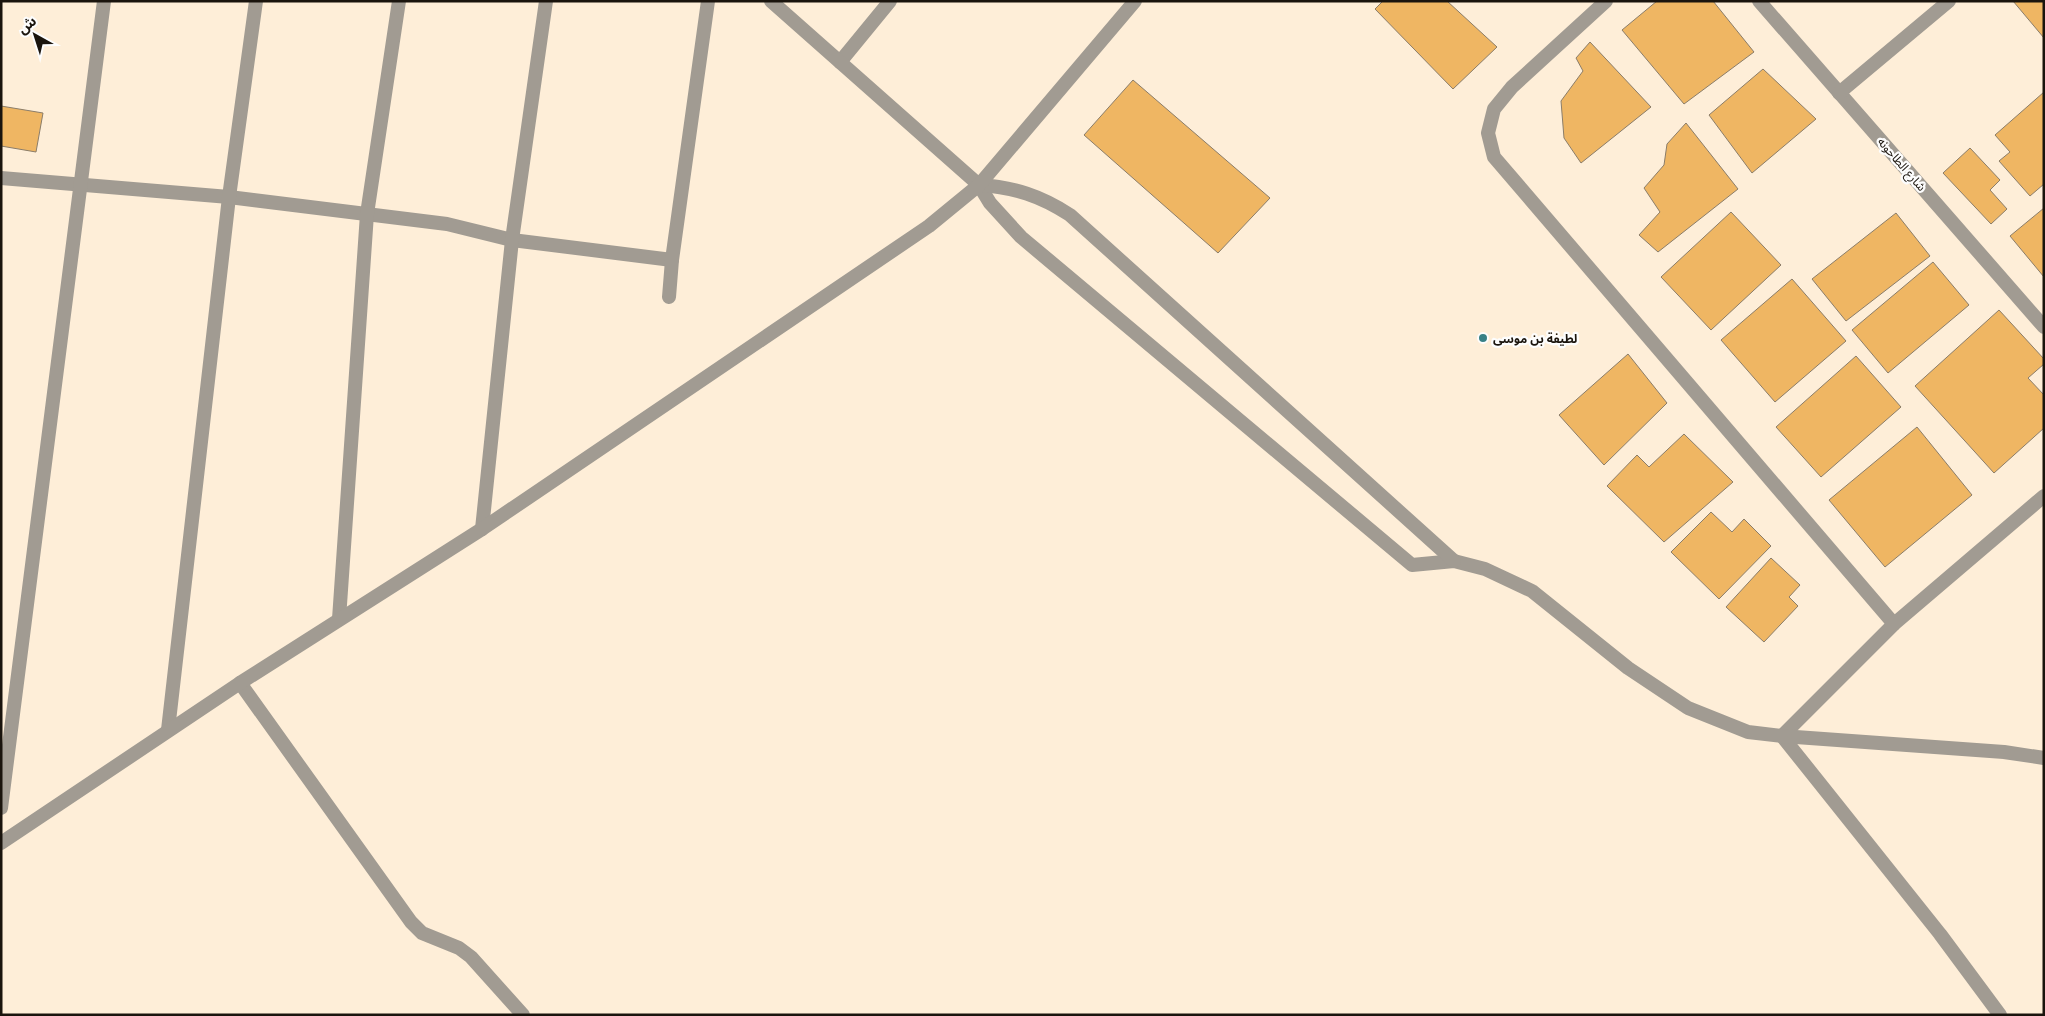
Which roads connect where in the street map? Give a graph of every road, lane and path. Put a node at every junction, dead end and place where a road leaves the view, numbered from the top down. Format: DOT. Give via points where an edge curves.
graph roads {
  1 [pos="104,1"];
  2 [pos="256,1"];
  3 [pos="399,1"];
  4 [pos="546,1"];
  5 [pos="708,1"];
  6 [pos="771,1"];
  7 [pos="890,1"];
  8 [pos="1135,1"];
  9 [pos="1606,1"];
  10 [pos="1759,1"];
  11 [pos="1949,1"];
  12 [pos="840,62"];
  13 [pos="1839,93"];
  14 [pos="1,178"];
  15 [pos="81,184"];
  16 [pos="979,185"];
  17 [pos="229,197"];
  18 [pos="367,214"];
  19 [pos="512,240"];
  20 [pos="672,260"];
  21 [pos="669,297"];
  22 [pos="2044,327"];
  23 [pos="2041,503"];
  24 [pos="482,529"];
  25 [pos="1454,561"];
  26 [pos="338,619"];
  27 [pos="1894,624"];
  28 [pos="240,683"];
  29 [pos="168,730"];
  30 [pos="1782,736"];
  31 [pos="2044,758"];
  32 [pos="1,808"];
  33 [pos="1,843"];
  34 [pos="523,1015"];
  35 [pos="2000,1015"];
  1 -- 15 [label="street"];
  2 -- 17 [label="street"];
  3 -- 18 [label="street"];
  4 -- 19 [label="street"];
  5 -- 20 [label="street"];
  6 -- 12 [label="street"];
  7 -- 12 [label="street"];
  8 -- 16 [label="street"];
  9 -- 27 [label="street" via="1512,87 1494,109 1488,133 1494,157"];
  10 -- 13 [label="street, شارع الطاحونه"];
  11 -- 13 [label="street"];
  12 -- 16 [label="street"];
  13 -- 22 [label="street, شارع الطاحونه"];
  14 -- 15 [label="street"];
  15 -- 17 [label="street"];
  15 -- 32 [label="street"];
  16 -- 24 [label="street" via="929,226"];
  16 -- 25 [label="street" via="1000,186 1034,195 1070,215"];
  16 -- 25 [label="street" via="990,203 1021,237 1412,565"];
  17 -- 18 [label="street"];
  17 -- 29 [label="street"];
  18 -- 19 [label="street" via="447,224"];
  18 -- 26 [label="street"];
  19 -- 20 [label="street"];
  19 -- 24 [label="street"];
  20 -- 21 [label="street"];
  23 -- 27 [label="street"];
  24 -- 26 [label="street"];
  25 -- 30 [label="street" via="1485,569 1532,591 1628,668 1688,708 1748,732"];
  26 -- 28 [label="street"];
  27 -- 30 [label="street"];
  28 -- 29 [label="street"];
  28 -- 34 [label="street" via="411,922 422,933 459,948 471,957"];
  29 -- 33 [label="street"];
  30 -- 31 [label="street" via="2004,752"];
  30 -- 35 [label="street" via="1934,926"];
}
